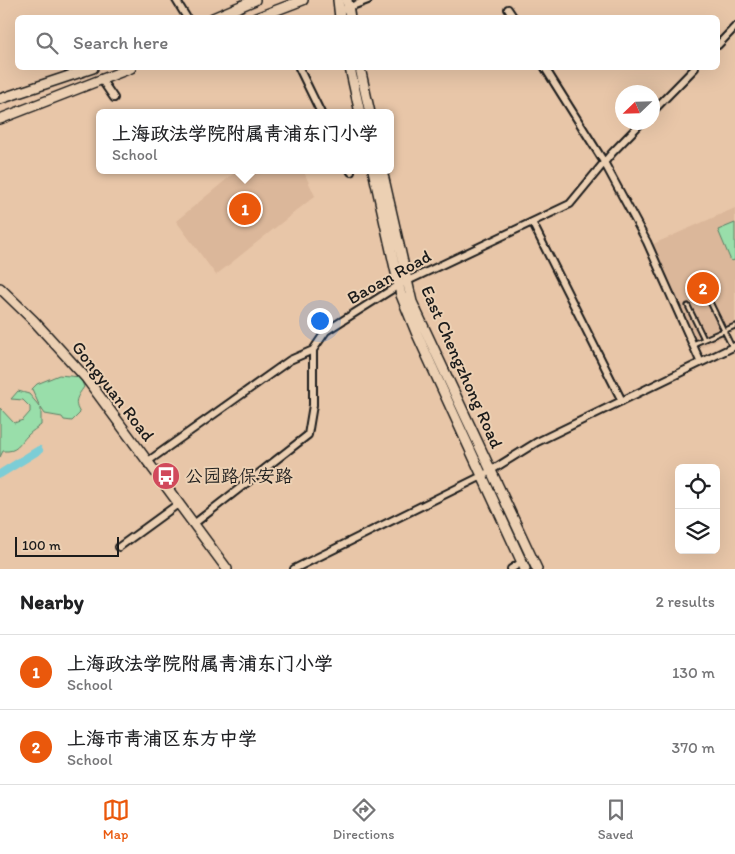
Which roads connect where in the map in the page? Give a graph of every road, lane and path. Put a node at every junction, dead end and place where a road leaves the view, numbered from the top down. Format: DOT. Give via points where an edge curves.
graph roads {
  1 [pos="176,0"];
  2 [pos="255,0"];
  3 [pos="303,0"];
  4 [pos="338,0"];
  5 [pos="368,0"];
  6 [pos="343,9"];
  7 [pos="508,9"];
  8 [pos="273,14"];
  9 [pos="185,15"];
  10 [pos="220,15"];
  11 [pos="512,15"];
  12 [pos="735,27"];
  13 [pos="720,43"];
  14 [pos="87,70"];
  15 [pos="126,70"];
  16 [pos="300,70"];
  17 [pos="350,70"];
  18 [pos="360,70"];
  19 [pos="547,70"];
  20 [pos="693,70"];
  21 [pos="101,79"];
  22 [pos="114,98"];
  23 [pos="0,99"];
  24 [pos="660,104"];
  25 [pos="319,109"];
  26 [pos="359,109"];
  27 [pos="369,109"];
  28 [pos="0,118"];
  29 [pos="634,130"];
  30 [pos="604,162"];
  31 [pos="374,174"];
  32 [pos="383,174"];
  33 [pos="532,222"];
  34 [pos="402,284"];
  35 [pos="0,288"];
  36 [pos="709,300"];
  37 [pos="688,306"];
  38 [pos="735,326"];
  39 [pos="724,331"];
  40 [pos="704,339"];
  41 [pos="692,344"];
  42 [pos="734,347"];
  43 [pos="313,350"];
  44 [pos="700,361"];
  45 [pos="622,401"];
  46 [pos="147,462"];
  47 [pos="491,470"];
  48 [pos="482,476"];
  49 [pos="178,504"];
  50 [pos="195,524"];
  51 [pos="119,547"];
  52 [pos="524,566"];
  53 [pos="227,569"];
  54 [pos="294,569"];
  55 [pos="511,569"];
  56 [pos="537,569"];
  1 -- 9 [label="street"];
  2 -- 10 [label="main road"];
  3 -- 8 [label="main road"];
  4 -- 6 [label="main road"];
  5 -- 6 [label="street"];
  7 -- 11 [label="street"];
  12 -- 13 [label="street"];
  14 -- 23 [label="main road"];
  15 -- 21 [label="main road"];
  16 -- 25 [label="street"];
  17 -- 26 [label="main road"];
  18 -- 27 [label="main road"];
  19 -- 30 [label="street"];
  20 -- 24 [label="street"];
  21 -- 22 [label="street"];
  21 -- 28 [label="main road"];
  29 -- 30 [label="street, Baoan Road"];
  30 -- 33 [label="street, Baoan Road" via="570,204"];
  30 -- 41 [label="street" via="646,242"];
  31 -- 34 [label="main road, East Chengzhong Road"];
  32 -- 34 [label="main road, East Chengzhong Road"];
  33 -- 34 [label="street, Baoan Road"];
  33 -- 45 [label="street"];
  34 -- 43 [label="street, Baoan Road" via="326,331"];
  34 -- 47 [label="main road, East Chengzhong Road"];
  34 -- 48 [label="main road, East Chengzhong Road" via="416,332"];
  35 -- 46 [label="main road, Gongyuan Road" via="86,378"];
  36 -- 39 [label="lane"];
  37 -- 40 [label="lane"];
  38 -- 39 [label="lane"];
  39 -- 40 [label="lane"];
  39 -- 42 [label="lane"];
  40 -- 41 [label="lane"];
  41 -- 44 [label="street"];
  42 -- 44 [label="street"];
  43 -- 46 [label="street" via="290,360"];
  43 -- 50 [label="street" via="313,405 308,434"];
  44 -- 45 [label="street"];
  45 -- 47 [label="street" via="537,442"];
  46 -- 49 [label="main road, Gongyuan Road"];
  47 -- 48 [label="street"];
  47 -- 56 [label="main road, East Chengzhong Road"];
  48 -- 52 [label="main road, East Chengzhong Road"];
  48 -- 54 [label="street"];
  49 -- 50 [label="main road, Gongyuan Road"];
  49 -- 51 [label="street"];
  50 -- 53 [label="main road, Gongyuan Road"];
  52 -- 55 [label="street"];
}
